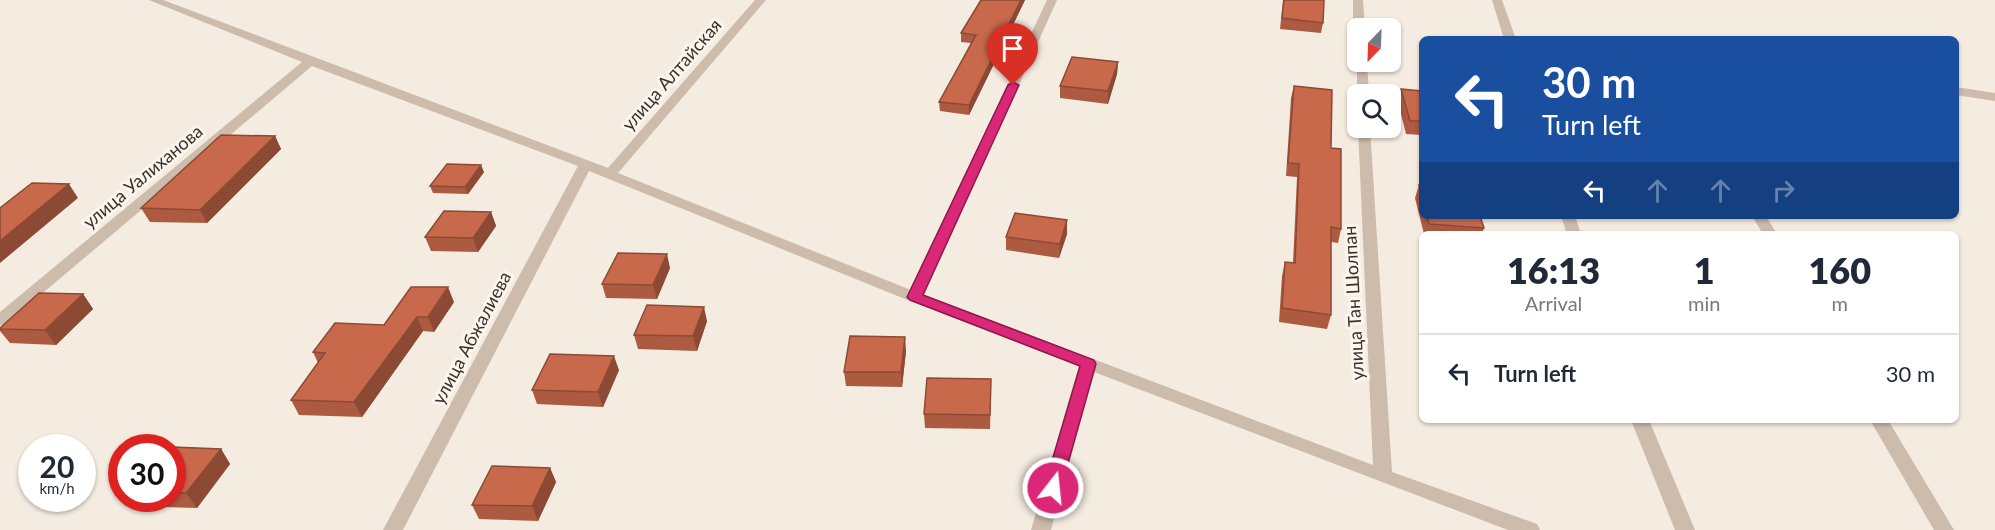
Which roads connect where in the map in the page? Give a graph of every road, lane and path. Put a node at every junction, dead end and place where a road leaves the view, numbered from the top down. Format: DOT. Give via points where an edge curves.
graph roads {
  1 [pos="154,0"];
  2 [pos="762,0"];
  3 [pos="1053,0"];
  4 [pos="1358,0"];
  5 [pos="1497,0"];
  6 [pos="1359,18"];
  7 [pos="1509,36"];
  8 [pos="309,61"];
  9 [pos="1959,91"];
  10 [pos="1995,97"];
  11 [pos="1365,138"];
  12 [pos="585,165"];
  13 [pos="610,174"];
  14 [pos="915,297"];
  15 [pos="0,320"];
  16 [pos="1088,364"];
  17 [pos="1641,423"];
  18 [pos="1882,423"];
  19 [pos="1383,476"];
  20 [pos="393,530"];
  21 [pos="1041,530"];
  22 [pos="1530,530"];
  23 [pos="1685,530"];
  24 [pos="1944,530"];
  1 -- 8 [label="street"];
  2 -- 13 [label="street, улица Алтайская"];
  3 -- 14 [label="street"];
  4 -- 6 [label="street"];
  5 -- 7 [label="street"];
  8 -- 12 [label="street"];
  8 -- 15 [label="street, улица Уалиханова"];
  9 -- 10 [label="street"];
  11 -- 19 [label="street, улица Тан Шолпан"];
  12 -- 13 [label="street"];
  12 -- 20 [label="street, улица Абжалиева"];
  13 -- 14 [label="street"];
  14 -- 16 [label="street"];
  16 -- 19 [label="street"];
  16 -- 21 [label="street"];
  17 -- 23 [label="street"];
  18 -- 24 [label="street"];
  19 -- 22 [label="street"];
}
